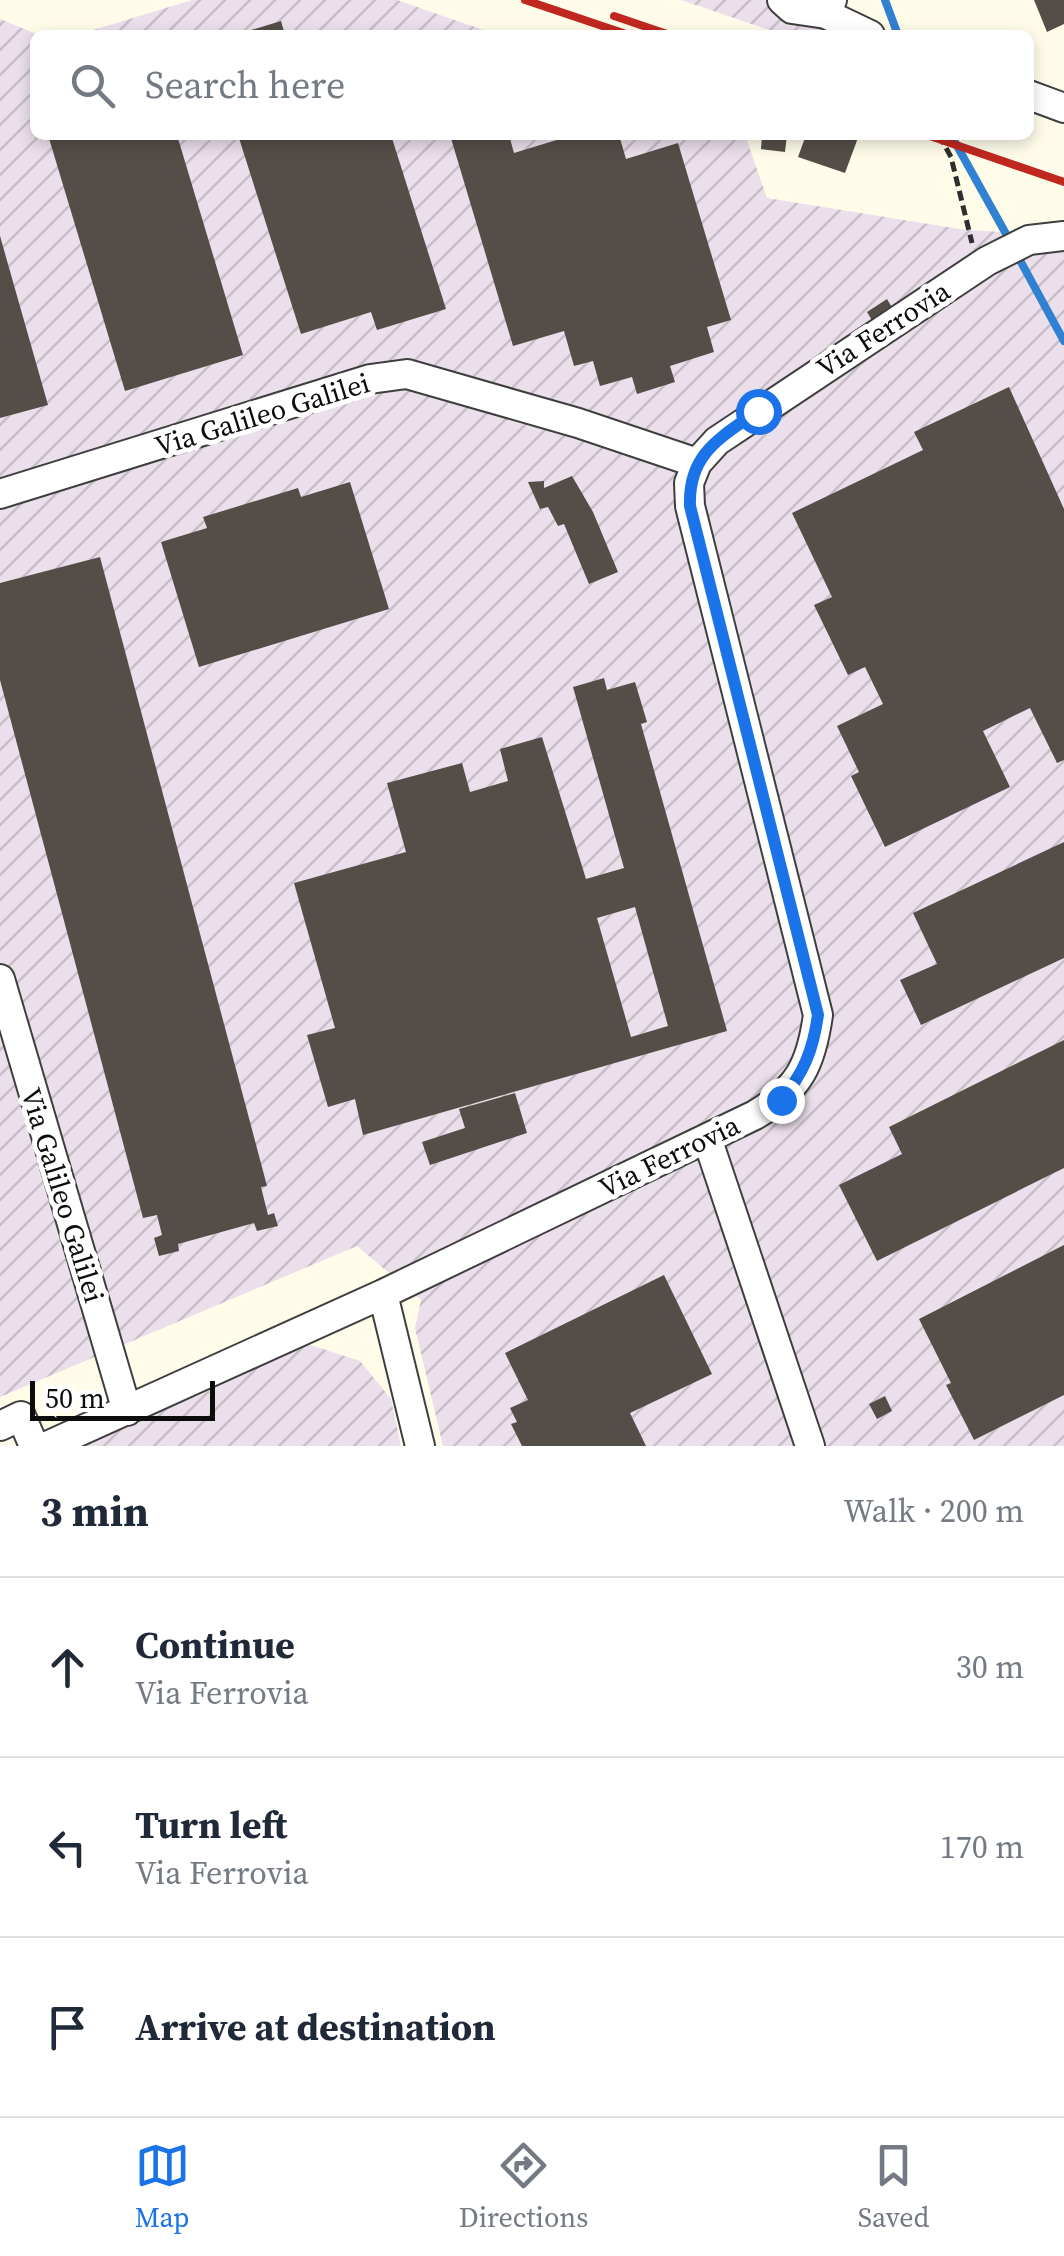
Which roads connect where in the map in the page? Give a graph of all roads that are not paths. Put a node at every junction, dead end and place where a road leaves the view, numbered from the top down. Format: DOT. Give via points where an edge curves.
graph roads {
  1 [pos="782,0"];
  2 [pos="829,7"];
  3 [pos="863,30"];
  4 [pos="1034,97"];
  5 [pos="1064,108"];
  6 [pos="1064,236"];
  7 [pos="697,463"];
  8 [pos="0,494"];
  9 [pos="0,979"];
  10 [pos="707,1138"];
  11 [pos="383,1294"];
  12 [pos="127,1411"];
  13 [pos="0,1426"];
  14 [pos="34,1446"];
  15 [pos="47,1446"];
  16 [pos="420,1446"];
  17 [pos="810,1446"];
  1 -- 2 [label="street" via="792,9"];
  2 -- 3 [label="street"];
  4 -- 5 [label="street"];
  6 -- 7 [label="street, Via Ferrovia" via="1029,240 995,257 758,411"];
  7 -- 8 [label="street, Via Galileo Galilei" via="407,374 370,379"];
  7 -- 10 [label="street, Via Ferrovia" via="690,506 818,1015 814,1048 781,1100"];
  9 -- 12 [label="street, Via Galileo Galilei"];
  10 -- 11 [label="street, Via Ferrovia"];
  10 -- 17 [label="street"];
  11 -- 12 [label="street, Via Ferrovia"];
  11 -- 16 [label="street"];
  12 -- 15 [label="street, Via Ferrovia"];
  13 -- 14 [label="street" via="21,1416"];
}
